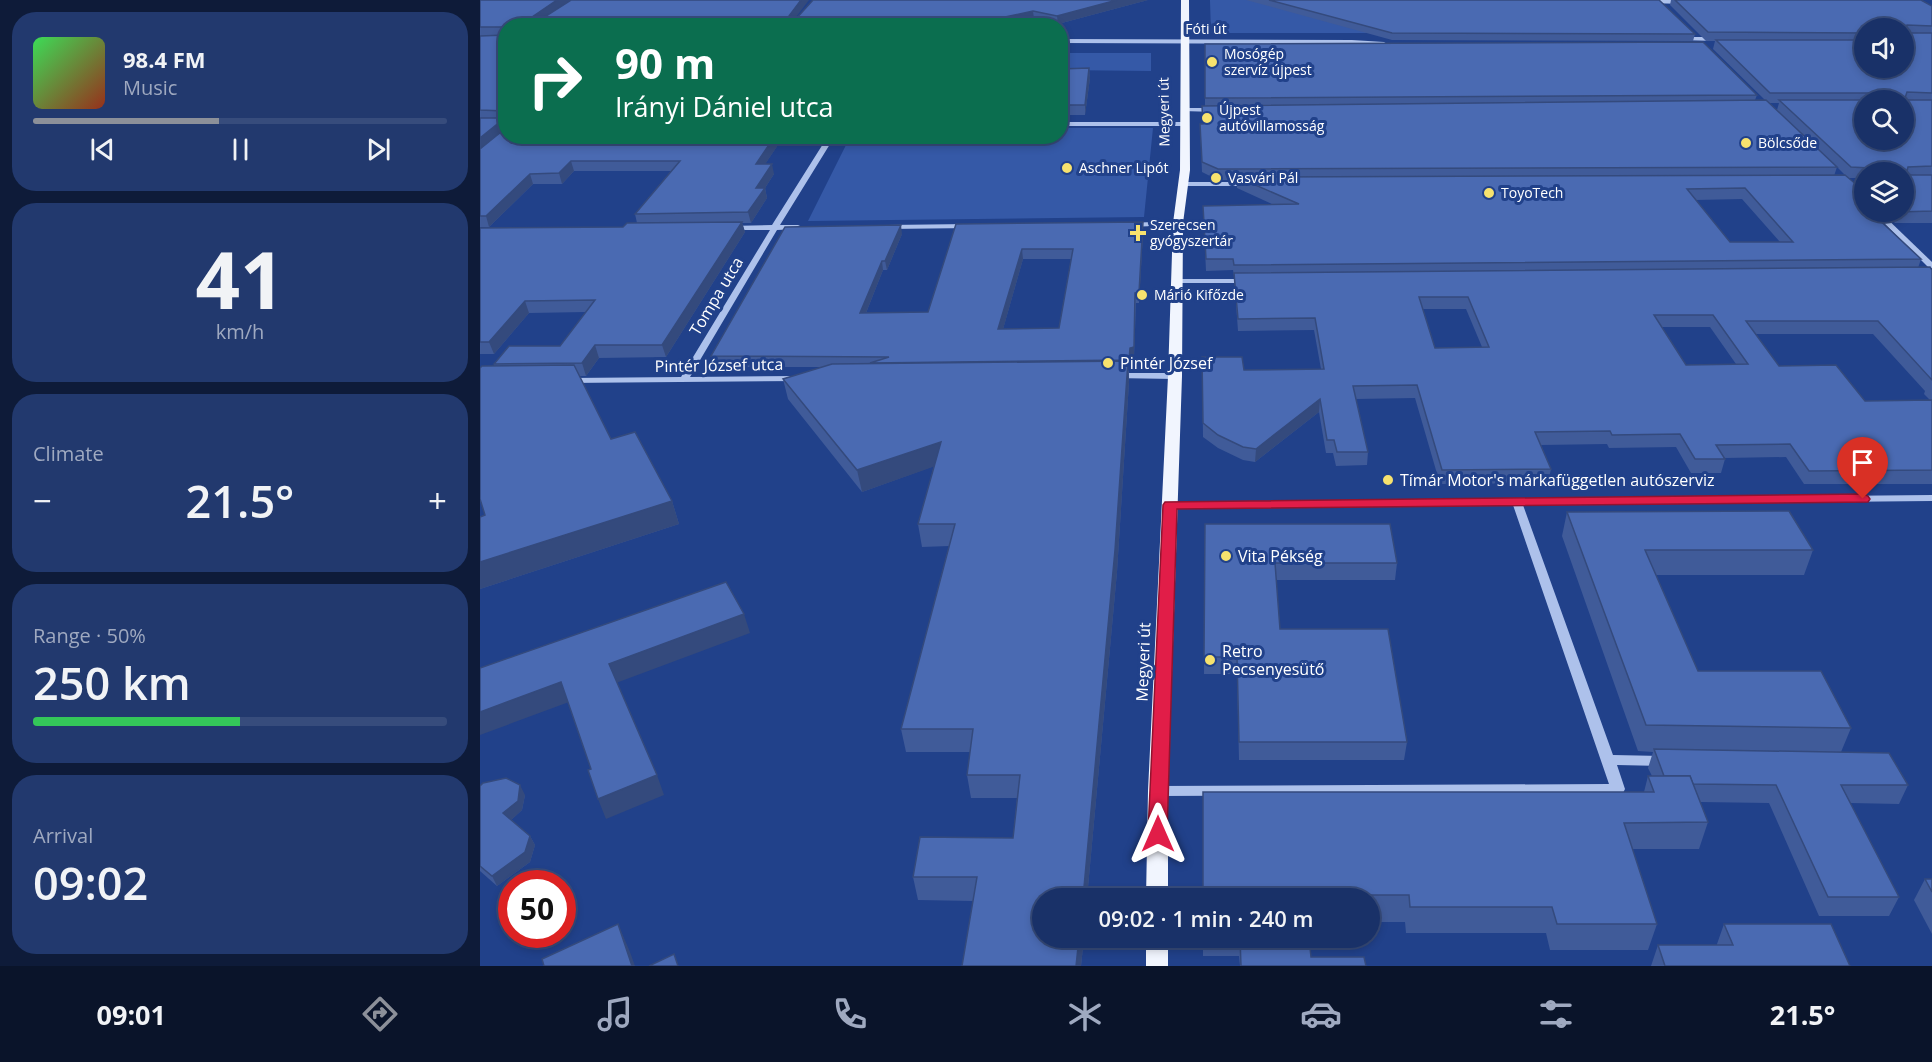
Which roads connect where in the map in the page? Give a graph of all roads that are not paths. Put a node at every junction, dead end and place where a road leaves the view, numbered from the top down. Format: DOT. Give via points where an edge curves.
graph roads {
  1 [pos="1185,0"];
  2 [pos="1659,1"];
  3 [pos="1636,2"];
  4 [pos="1695,2"];
  5 [pos="1667,9"];
  6 [pos="1691,32"];
  7 [pos="1675,39"];
  8 [pos="1698,39"];
  9 [pos="1722,39"];
  10 [pos="1068,41"];
  11 [pos="1184,41"];
  12 [pos="1393,42"];
  13 [pos="1671,46"];
  14 [pos="1705,46"];
  15 [pos="1717,46"];
  16 [pos="1184,110"];
  17 [pos="1230,110"];
  18 [pos="1068,124"];
  19 [pos="1185,124"];
  20 [pos="827,144"];
  21 [pos="1184,184"];
  22 [pos="1255,184"];
  23 [pos="1886,222"];
  24 [pos="1178,223"];
  25 [pos="1115,225"];
  26 [pos="973,226"];
  27 [pos="775,227"];
  28 [pos="810,227"];
  29 [pos="880,227"];
  30 [pos="716,228"];
  31 [pos="1932,266"];
  32 [pos="1177,281"];
  33 [pos="1261,281"];
  34 [pos="1175,375"];
  35 [pos="1103,376"];
  36 [pos="804,379"];
  37 [pos="684,380"];
  38 [pos="560,381"];
  39 [pos="1932,498"];
  40 [pos="1517,502"];
  41 [pos="1170,505"];
  42 [pos="1609,760"];
  43 [pos="1679,761"];
  44 [pos="1158,791"];
  45 [pos="1157,888"];
  46 [pos="1157,948"];
  47 [pos="1157,966"];
  1 -- 11 [label="main road, Megyeri út"];
  2 -- 3 [label="street"];
  2 -- 4 [label="street"];
  2 -- 5 [label="street"];
  6 -- 8 [label="street"];
  7 -- 8 [label="street"];
  8 -- 9 [label="street"];
  8 -- 14 [label="street"];
  10 -- 11 [label="street, Fóti út"];
  11 -- 12 [label="street, Fóti út"];
  11 -- 16 [label="main road, Megyeri út"];
  13 -- 14 [label="street"];
  14 -- 15 [label="street"];
  16 -- 17 [label="street"];
  16 -- 19 [label="main road, Megyeri út"];
  18 -- 19 [label="street"];
  19 -- 21 [label="main road, Megyeri út"];
  20 -- 27 [label="street, Tompa utca"];
  21 -- 22 [label="street"];
  21 -- 24 [label="main road, Megyeri út"];
  23 -- 31 [label="street"];
  24 -- 25 [label="street"];
  24 -- 32 [label="main road, Megyeri út"];
  26 -- 29 [label="street"];
  27 -- 28 [label="street"];
  27 -- 30 [label="street"];
  27 -- 37 [label="street, Tompa utca"];
  32 -- 33 [label="street"];
  32 -- 34 [label="main road, Megyeri út"];
  34 -- 35 [label="street"];
  34 -- 41 [label="main road, Megyeri út"];
  36 -- 37 [label="street, Pintér József utca"];
  37 -- 38 [label="street, Pintér József utca"];
  39 -- 40 [label="street"];
  40 -- 41 [label="street"];
  40 -- 42 [label="street"];
  41 -- 44 [label="main road, Megyeri út"];
  42 -- 43 [label="street"];
  42 -- 44 [label="street" via="1618,789"];
  44 -- 45 [label="main road, Megyeri út"];
  46 -- 47 [label="main road"];
}
